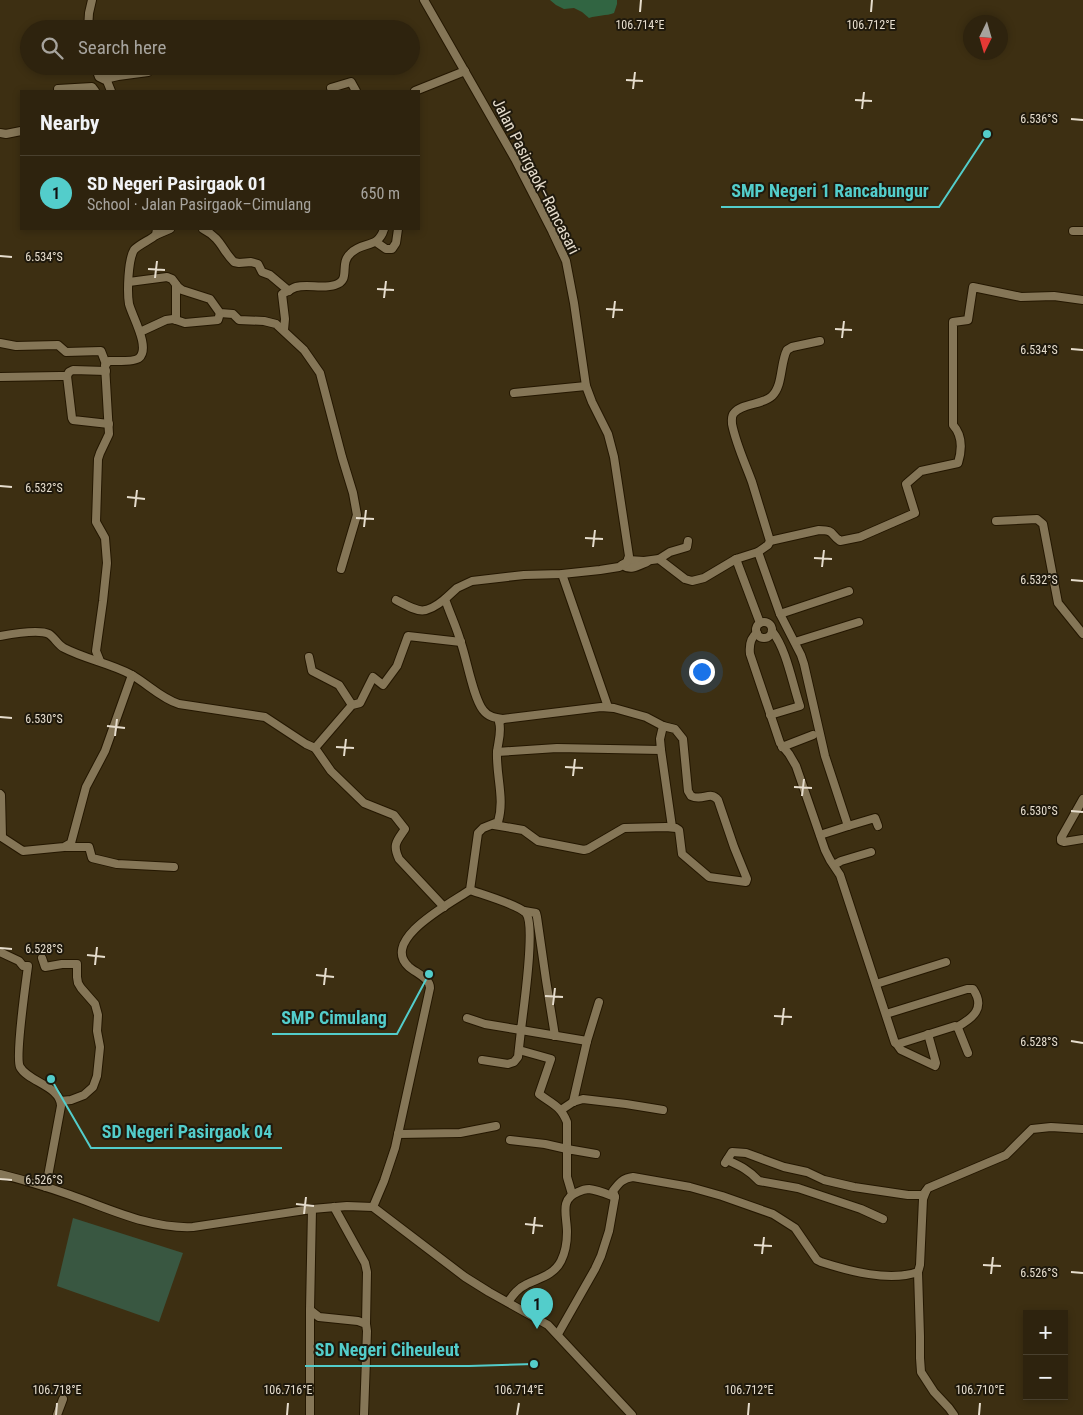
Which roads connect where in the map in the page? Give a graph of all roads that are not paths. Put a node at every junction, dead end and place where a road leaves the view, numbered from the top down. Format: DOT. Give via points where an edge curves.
graph roads {
  1 [pos="92,0"];
  2 [pos="424,0"];
  3 [pos="88,20"];
  4 [pos="465,71"];
  5 [pos="98,75"];
  6 [pos="126,75"];
  7 [pos="106,79"];
  8 [pos="58,88"];
  9 [pos="331,88"];
  10 [pos="95,90"];
  11 [pos="111,90"];
  12 [pos="355,90"];
  13 [pos="418,90"];
  14 [pos="20,131"];
  15 [pos="0,133"];
  16 [pos="205,230"];
  17 [pos="384,230"];
  18 [pos="398,230"];
  19 [pos="1073,231"];
  20 [pos="1083,231"];
  21 [pos="157,232"];
  22 [pos="376,242"];
  23 [pos="129,282"];
  24 [pos="176,285"];
  25 [pos="289,291"];
  26 [pos="1083,300"];
  27 [pos="220,313"];
  28 [pos="176,320"];
  29 [pos="284,330"];
  30 [pos="140,332"];
  31 [pos="820,341"];
  32 [pos="0,343"];
  33 [pos="106,367"];
  34 [pos="0,376"];
  35 [pos="67,376"];
  36 [pos="586,386"];
  37 [pos="514,394"];
  38 [pos="109,424"];
  39 [pos="996,521"];
  40 [pos="688,541"];
  41 [pos="770,541"];
  42 [pos="758,552"];
  43 [pos="656,559"];
  44 [pos="736,559"];
  45 [pos="625,562"];
  46 [pos="341,570"];
  47 [pos="562,574"];
  48 [pos="849,591"];
  49 [pos="445,599"];
  50 [pos="396,600"];
  51 [pos="780,614"];
  52 [pos="859,622"];
  53 [pos="760,624"];
  54 [pos="772,631"];
  55 [pos="757,633"];
  56 [pos="1083,634"];
  57 [pos="0,636"];
  58 [pos="461,642"];
  59 [pos="795,642"];
  60 [pos="309,657"];
  61 [pos="100,662"];
  62 [pos="132,675"];
  63 [pos="352,705"];
  64 [pos="608,707"];
  65 [pos="770,715"];
  66 [pos="503,719"];
  67 [pos="663,726"];
  68 [pos="813,735"];
  69 [pos="782,746"];
  70 [pos="315,748"];
  71 [pos="661,750"];
  72 [pos="497,752"];
  73 [pos="0,794"];
  74 [pos="1083,800"];
  75 [pos="494,825"];
  76 [pos="848,826"];
  77 [pos="878,826"];
  78 [pos="672,827"];
  79 [pos="820,835"];
  80 [pos="1,836"];
  81 [pos="1083,839"];
  82 [pos="61,848"];
  83 [pos="871,852"];
  84 [pos="834,865"];
  85 [pos="174,867"];
  86 [pos="470,890"];
  87 [pos="444,907"];
  88 [pos="524,911"];
  89 [pos="0,952"];
  90 [pos="42,958"];
  91 [pos="946,962"];
  92 [pos="876,984"];
  93 [pos="599,1002"];
  94 [pos="886,1014"];
  95 [pos="467,1018"];
  96 [pos="957,1027"];
  97 [pos="521,1030"];
  98 [pos="928,1034"];
  99 [pos="556,1036"];
  100 [pos="587,1041"];
  101 [pos="896,1043"];
  102 [pos="519,1050"];
  103 [pos="968,1053"];
  104 [pos="482,1060"];
  105 [pos="61,1101"];
  106 [pos="573,1102"];
  107 [pos="561,1110"];
  108 [pos="663,1110"];
  109 [pos="496,1126"];
  110 [pos="1083,1129"];
  111 [pos="398,1134"];
  112 [pos="510,1140"];
  113 [pos="567,1149"];
  114 [pos="596,1154"];
  115 [pos="0,1174"];
  116 [pos="46,1187"];
  117 [pos="926,1191"];
  118 [pos="572,1194"];
  119 [pos="615,1197"];
  120 [pos="334,1207"];
  121 [pos="373,1207"];
  122 [pos="312,1209"];
  123 [pos="883,1219"];
  124 [pos="918,1272"];
  125 [pos="508,1302"];
  126 [pos="310,1310"];
  127 [pos="366,1324"];
  128 [pos="558,1334"];
  129 [pos="63,1399"];
  130 [pos="57,1415"];
  131 [pos="310,1415"];
  132 [pos="364,1415"];
  133 [pos="632,1415"];
  134 [pos="954,1415"];
  1 -- 3 [label="street"];
  2 -- 4 [label="street, Jalan Pasirgaok–Rancasari"];
  4 -- 13 [label="street"];
  4 -- 36 [label="street, Jalan Pasirgaok–Rancasari" via="515,159 566,261"];
  5 -- 7 [label="street"];
  6 -- 7 [label="street"];
  7 -- 11 [label="street"];
  8 -- 10 [label="street" via="92,87"];
  9 -- 12 [label="street" via="351,82"];
  14 -- 15 [label="street"];
  16 -- 25 [label="street" via="219,241 234,262 258,264 262,272"];
  17 -- 22 [label="street"];
  18 -- 22 [label="street" via="396,244 392,248"];
  19 -- 20 [label="street"];
  21 -- 23 [label="street" via="134,250"];
  22 -- 25 [label="street" via="352,251 344,262 344,279 335,285 296,287"];
  23 -- 24 [label="street" via="167,277"];
  23 -- 30 [label="street" via="128,297"];
  24 -- 27 [label="street" via="210,299"];
  24 -- 28 [label="street"];
  25 -- 29 [label="street" via="282,294"];
  26 -- 41 [label="street" via="1054,296 1021,297 973,286 968,320 953,322 953,426 958,431 962,450 958,463 922,472 906,484 915,513 860,537 840,541 831,531 819,530"];
  27 -- 28 [label="street" via="218,320"];
  27 -- 29 [label="street" via="233,314 239,320 273,322"];
  28 -- 30 [label="street" via="166,320"];
  29 -- 46 [label="street" via="320,373 354,493 357,515"];
  30 -- 33 [label="street" via="143,342 139,359 109,361"];
  31 -- 41 [label="street" via="788,350 774,395 736,411 732,416"];
  32 -- 33 [label="street" via="58,345 66,352 101,351"];
  33 -- 35 [label="street" via="72,370"];
  33 -- 38 [label="street"];
  34 -- 35 [label="street"];
  35 -- 38 [label="street" via="73,420"];
  36 -- 37 [label="street"];
  36 -- 45 [label="street, Jalan Pasirgaok–Rancasari" via="608,434 614,457"];
  38 -- 61 [label="street" via="109,436 98,459 97,524 106,538 107,563 96,651"];
  39 -- 56 [label="street" via="1037,519 1043,524 1058,603"];
  40 -- 43 [label="street" via="688,547"];
  41 -- 42 [label="street"];
  42 -- 44 [label="street"];
  42 -- 51 [label="street"];
  43 -- 44 [label="street" via="692,581 704,578"];
  43 -- 45 [label="street"];
  44 -- 53 [label="street"];
  45 -- 47 [label="street" via="616,568"];
  47 -- 49 [label="street" via="472,581"];
  47 -- 64 [label="street"];
  48 -- 51 [label="street"];
  49 -- 50 [label="street" via="436,607 423,611"];
  49 -- 58 [label="street"];
  51 -- 59 [label="street"];
  52 -- 59 [label="street"];
  53 -- 54 [label="street" via="767,623"];
  53 -- 55 [label="street"];
  54 -- 55 [label="street" via="765,638"];
  54 -- 65 [label="street" via="783,652 800,706"];
  55 -- 65 [label="street" via="752,636 750,654"];
  57 -- 61 [label="street" via="48,634 64,648"];
  58 -- 63 [label="street" via="408,636 397,666 383,685 373,677 360,703"];
  58 -- 66 [label="street" via="481,708 492,717"];
  59 -- 76 [label="street" via="804,664 825,756"];
  60 -- 63 [label="street" via="312,672 339,686"];
  61 -- 62 [label="street"];
  62 -- 70 [label="street" via="176,703 265,717"];
  62 -- 82 [label="street" via="105,751 86,787 72,841"];
  63 -- 70 [label="street"];
  64 -- 66 [label="street"];
  64 -- 67 [label="street" via="646,717"];
  65 -- 69 [label="street"];
  66 -- 72 [label="street" via="498,722"];
  67 -- 71 [label="street"];
  67 -- 78 [label="street" via="676,729 683,740 688,792 699,799 712,795 718,800 747,881 708,876 682,854 678,829"];
  68 -- 69 [label="street"];
  69 -- 79 [label="street" via="796,766"];
  70 -- 87 [label="street" via="331,771 364,803 394,815 405,829 396,842 399,859"];
  71 -- 72 [label="street" via="557,748"];
  71 -- 78 [label="street"];
  72 -- 75 [label="street" via="501,807 499,820"];
  73 -- 80 [label="street"];
  74 -- 81 [label="street" via="1061,838 1064,842"];
  75 -- 78 [label="street" via="523,830 538,841 584,850 624,828"];
  75 -- 86 [label="street" via="478,833"];
  76 -- 77 [label="street" via="875,818"];
  76 -- 79 [label="street"];
  79 -- 84 [label="street"];
  80 -- 82 [label="street" via="22,851"];
  82 -- 85 [label="street" via="89,847 92,858 117,864"];
  83 -- 84 [label="street"];
  84 -- 92 [label="street"];
  86 -- 87 [label="street"];
  86 -- 88 [label="street"];
  87 -- 111 [label="street" via="412,933 401,950 409,968 428,982 430,988"];
  88 -- 97 [label="street" via="529,920 529,951"];
  88 -- 99 [label="street" via="536,913"];
  89 -- 105 [label="street" via="28,966 19,1065"];
  90 -- 105 [label="street" via="45,967 77,964 78,983 95,1004 98,1015 100,1048 93,1087 77,1099"];
  91 -- 92 [label="street"];
  92 -- 94 [label="street"];
  93 -- 100 [label="street"];
  94 -- 96 [label="street" via="967,988 973,989 977,1012"];
  94 -- 101 [label="street"];
  95 -- 97 [label="street"];
  96 -- 98 [label="street"];
  96 -- 103 [label="street"];
  97 -- 99 [label="street"];
  97 -- 102 [label="street"];
  98 -- 101 [label="street"];
  98 -- 101 [label="street" via="935,1066 902,1050"];
  99 -- 100 [label="street"];
  100 -- 106 [label="street"];
  102 -- 104 [label="street" via="517,1059 511,1064"];
  102 -- 107 [label="street" via="550,1059 539,1095"];
  105 -- 116 [label="street"];
  106 -- 107 [label="street"];
  106 -- 108 [label="street" via="589,1099"];
  107 -- 113 [label="street" via="567,1122"];
  109 -- 111 [label="street" via="460,1133"];
  110 -- 117 [label="street" via="1032,1129 1006,1154"];
  111 -- 121 [label="street"];
  112 -- 113 [label="street"];
  113 -- 114 [label="street"];
  113 -- 118 [label="street" via="567,1177"];
  115 -- 116 [label="street"];
  116 -- 122 [label="street" via="140,1220 176,1227"];
  117 -- 123 [label="street" via="923,1195 908,1195 854,1187 746,1153 732,1152 726,1162 748,1170 759,1181 798,1188"];
  117 -- 124 [label="street"];
  118 -- 119 [label="street" via="590,1189"];
  118 -- 125 [label="street" via="565,1209 566,1245 561,1261 553,1271 517,1290"];
  119 -- 124 [label="street" via="613,1191 619,1183 633,1177 690,1187 781,1218 797,1230 821,1262 885,1276"];
  119 -- 128 [label="street" via="601,1256"];
  120 -- 121 [label="street"];
  120 -- 122 [label="street"];
  120 -- 127 [label="street" via="366,1268"];
  121 -- 125 [label="street" via="466,1277"];
  122 -- 126 [label="street"];
  124 -- 134 [label="street" via="921,1372"];
  125 -- 128 [label="street"];
  126 -- 127 [label="street" via="321,1318"];
  126 -- 131 [label="street"];
  127 -- 132 [label="street"];
  128 -- 133 [label="street"];
  129 -- 130 [label="street"];
}
